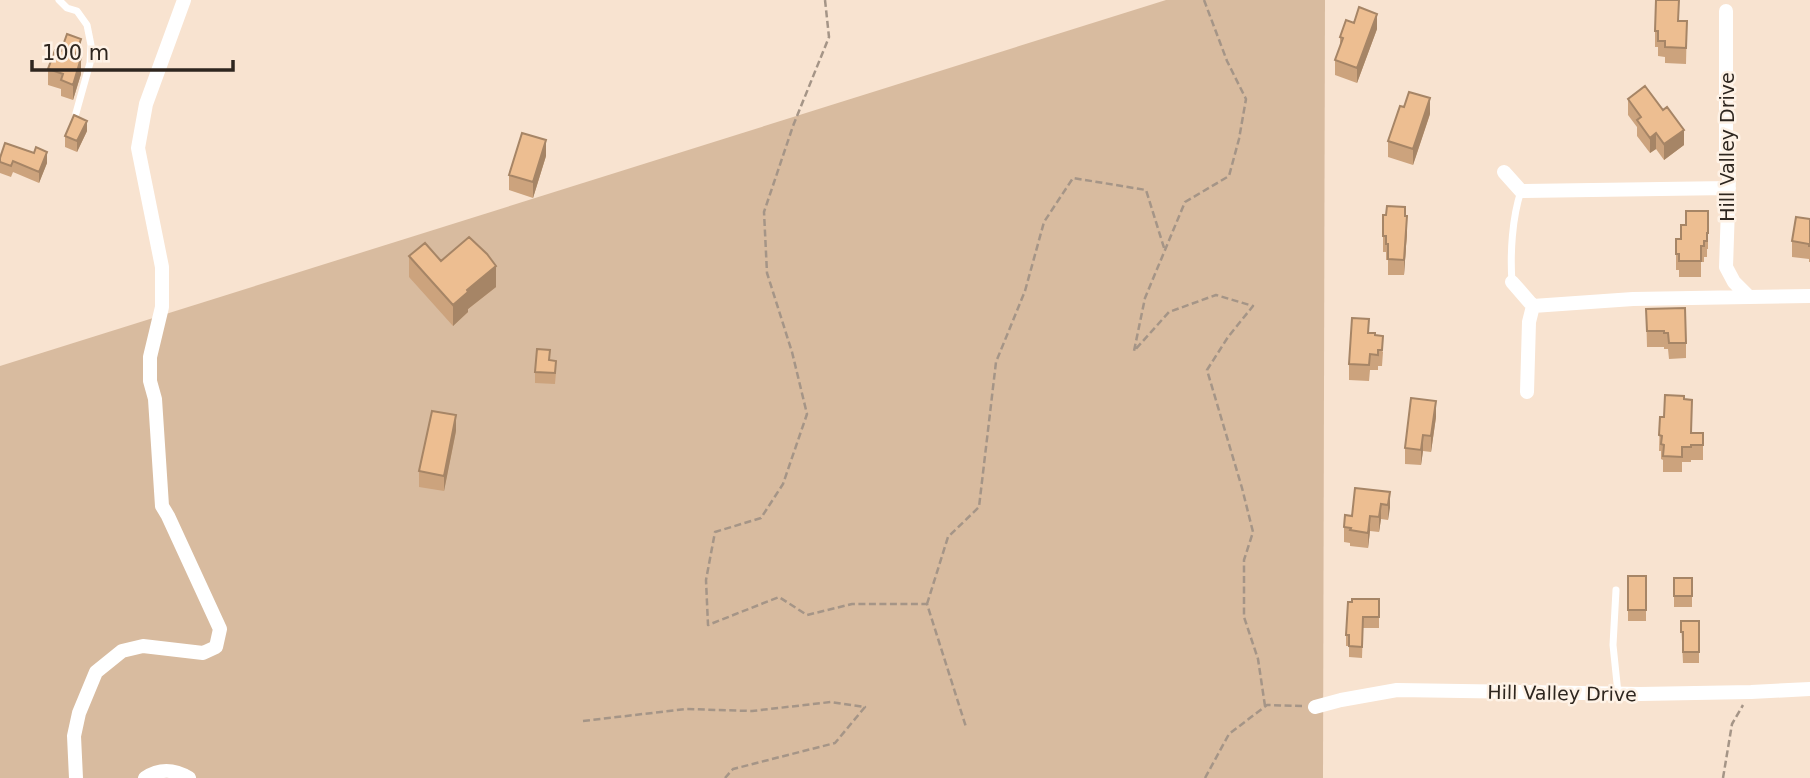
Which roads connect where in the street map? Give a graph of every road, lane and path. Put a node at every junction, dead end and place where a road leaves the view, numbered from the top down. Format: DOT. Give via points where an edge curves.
graph roads {
  1 [pos="59,0"];
  2 [pos="184,0"];
  3 [pos="825,0"];
  4 [pos="1204,0"];
  5 [pos="1726,11"];
  6 [pos="76,113"];
  7 [pos="1504,172"];
  8 [pos="1729,188"];
  9 [pos="1521,191"];
  10 [pos="1165,252"];
  11 [pos="1512,282"];
  12 [pos="1810,296"];
  13 [pos="1749,297"];
  14 [pos="1533,306"];
  15 [pos="1527,392"];
  16 [pos="1616,590"];
  17 [pos="927,604"];
  18 [pos="1810,689"];
  19 [pos="1751,692"];
  20 [pos="1618,693"];
  21 [pos="1265,706"];
  22 [pos="1315,707"];
  23 [pos="583,721"];
  24 [pos="966,727"];
  25 [pos="76,778"];
  26 [pos="145,778"];
  27 [pos="189,778"];
  28 [pos="724,778"];
  29 [pos="1205,778"];
  30 [pos="1723,778"];
  1 -- 6 [label="lane" via="77,11 87,26 91,45"];
  2 -- 25 [label="street" via="146,104 138,148 162,267 162,307 150,357 150,381 162,506 220,629 216,647 203,653 143,646 122,651 96,672 79,713"];
  3 -- 17 [label="path" via="829,37 765,212 766,272 807,414 783,484 761,519 715,532 706,580 708,625 779,597 807,615 852,604"];
  4 -- 10 [label="path" via="1245,99 1239,139 1229,176 1185,202"];
  5 -- 8 [label="street, Hill Valley Drive"];
  7 -- 9 [label="street"];
  8 -- 9 [label="street"];
  8 -- 13 [label="street, Hill Valley Drive" via="1726,267"];
  9 -- 11 [label="lane" via="1510,264"];
  10 -- 17 [label="path" via="1146,190 1073,178 1044,222 996,362 979,507 948,537"];
  10 -- 21 [label="path" via="1145,298 1134,351 1169,312 1216,295 1253,306 1207,370 1253,532 1244,560 1244,617 1258,659"];
  11 -- 14 [label="street"];
  12 -- 13 [label="street"];
  13 -- 14 [label="street"];
  14 -- 15 [label="street"];
  16 -- 20 [label="lane" via="1613,645"];
  17 -- 24 [label="path"];
  18 -- 19 [label="street, Hill Valley Drive"];
  19 -- 20 [label="street, Hill Valley Drive"];
  19 -- 30 [label="path" via="1732,724"];
  20 -- 22 [label="street, Hill Valley Drive" via="1398,690"];
  21 -- 22 [label="path"];
  21 -- 29 [label="path" via="1229,734"];
  23 -- 28 [label="path" via="686,709 752,711 831,702 865,707 835,743 733,769"];
  26 -- 27 [label="street" via="170,770"];
}
